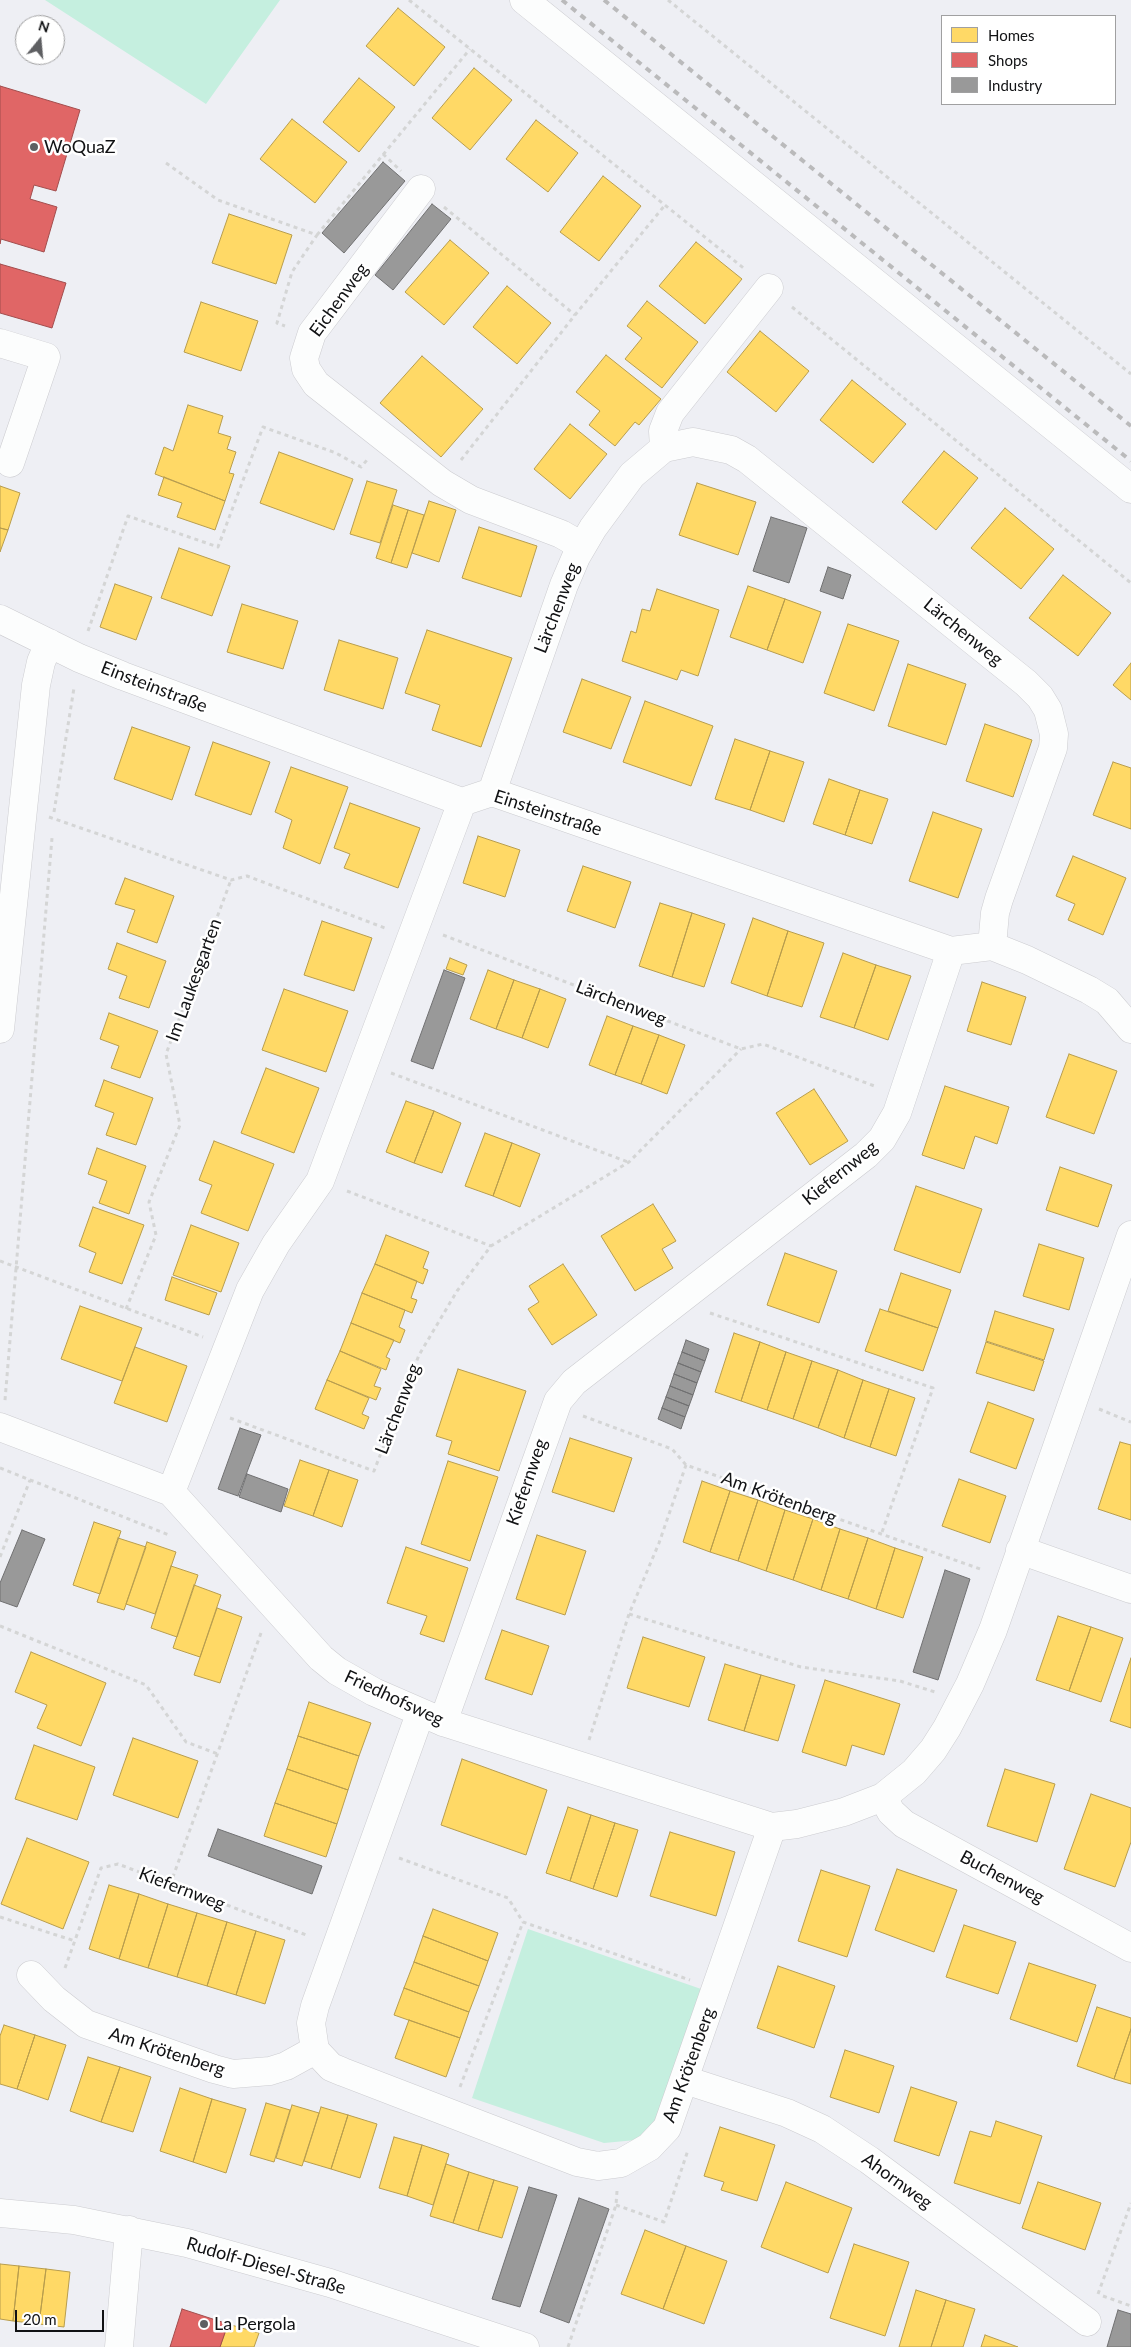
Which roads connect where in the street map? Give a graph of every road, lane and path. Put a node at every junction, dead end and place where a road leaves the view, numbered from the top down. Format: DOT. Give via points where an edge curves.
graph roads {
  1 [pos="524,0"];
  2 [pos="668,0"];
  3 [pos="470,49"];
  4 [pos="383,154"];
  5 [pos="166,163"];
  6 [pos="421,189"];
  7 [pos="666,205"];
  8 [pos="316,235"];
  9 [pos="769,288"];
  10 [pos="575,315"];
  11 [pos="312,333"];
  12 [pos="0,343"];
  13 [pos="1131,374"];
  14 [pos="386,439"];
  15 [pos="664,448"];
  16 [pos="10,463"];
  17 [pos="442,483"];
  18 [pos="1131,489"];
  19 [pos="582,546"];
  20 [pos="0,619"];
  21 [pos="49,643"];
  22 [pos="79,658"];
  23 [pos="492,792"];
  24 [pos="462,802"];
  25 [pos="22,814"];
  26 [pos="53,818"];
  27 [pos="52,827"];
  28 [pos="52,837"];
  29 [pos="231,880"];
  30 [pos="414,932"];
  31 [pos="992,946"];
  32 [pos="951,952"];
  33 [pos="0,1028"];
  34 [pos="1131,1029"];
  35 [pos="741,1050"];
  36 [pos="364,1063"];
  37 [pos="903,1096"];
  38 [pos="629,1162"];
  39 [pos="320,1181"];
  40 [pos="1131,1235"];
  41 [pos="491,1246"];
  42 [pos="0,1261"];
  43 [pos="15,1266"];
  44 [pos="686,1294"];
  45 [pos="126,1309"];
  46 [pos="227,1345"];
  47 [pos="555,1406"];
  48 [pos="204,1408"];
  49 [pos="1,1427"];
  50 [pos="686,1465"];
  51 [pos="0,1468"];
  52 [pos="30,1480"];
  53 [pos="171,1492"];
  54 [pos="881,1535"];
  55 [pos="210,1538"];
  56 [pos="1020,1550"];
  57 [pos="0,1557"];
  58 [pos="1010,1580"];
  59 [pos="1131,1589"];
  60 [pos="271,1604"];
  61 [pos="629,1614"];
  62 [pos="0,1626"];
  63 [pos="961,1701"];
  64 [pos="431,1718"];
  65 [pos="218,1754"];
  66 [pos="580,1767"];
  67 [pos="883,1796"];
  68 [pos="772,1827"];
  69 [pos="371,1848"];
  70 [pos="170,1885"];
  71 [pos="0,1918"];
  72 [pos="522,1922"];
  73 [pos="336,1946"];
  74 [pos="1131,1948"];
  75 [pos="31,1975"];
  76 [pos="716,1990"];
  77 [pos="315,2050"];
  78 [pos="685,2080"];
  79 [pos="450,2114"];
  80 [pos="691,2142"];
  81 [pos="621,2163"];
  82 [pos="1131,2203"];
  83 [pos="616,2205"];
  84 [pos="0,2212"];
  85 [pos="129,2230"];
  86 [pos="1098,2294"];
  87 [pos="1086,2322"];
  88 [pos="119,2347"];
  89 [pos="526,2347"];
  90 [pos="568,2347"];
  1 -- 18 [label="street"];
  2 -- 13 [label="path"];
  3 -- 4 [label="path"];
  4 -- 6 [label="path"];
  4 -- 8 [label="path"];
  5 -- 8 [label="path" via="218,200"];
  6 -- 10 [label="path"];
  6 -- 11 [label="street, Eichenweg"];
  7 -- 10 [label="path"];
  8 -- 11 [label="path" via="292,272 277,323"];
  9 -- 15 [label="street" via="670,413 663,431"];
  10 -- 17 [label="path"];
  11 -- 14 [label="street, Eichenweg" via="304,358 310,377"];
  12 -- 16 [label="street" via="46,356"];
  14 -- 17 [label="street, Eichenweg"];
  14 -- 22 [label="path" via="361,467 336,453 263,427 218,547 128,516"];
  15 -- 19 [label="street, Lärchenweg" via="632,475"];
  15 -- 31 [label="street, Lärchenweg" via="706,444 730,450 747,459 1040,697 1052,721 1053,748 999,899"];
  17 -- 19 [label="street, Eichenweg" via="471,500 561,534"];
  19 -- 23 [label="street, Lärchenweg" via="564,585"];
  20 -- 21 [label="street, Einsteinstraße"];
  21 -- 22 [label="street, Einsteinstraße"];
  21 -- 25 [label="street" via="36,685"];
  22 -- 24 [label="street, Einsteinstraße"];
  22 -- 26 [label="path"];
  23 -- 24 [label="street, Einsteinstraße"];
  23 -- 32 [label="street, Einsteinstraße"];
  24 -- 30 [label="street"];
  25 -- 26 [label="path"];
  25 -- 33 [label="street"];
  26 -- 27 [label="path"];
  26 -- 29 [label="path"];
  28 -- 43 [label="path"];
  29 -- 30 [label="path" via="247,876"];
  29 -- 45 [label="path, Im Laukesgarten" via="166,1054 180,1125 149,1202 156,1236"];
  30 -- 35 [label="path, Lärchenweg"];
  30 -- 36 [label="street"];
  31 -- 32 [label="street, Einsteinstraße"];
  31 -- 34 [label="street" via="1089,990 1107,1001"];
  32 -- 37 [label="street, Kiefernweg"];
  35 -- 37 [label="path" via="763,1044"];
  35 -- 38 [label="path, Lärchenweg"];
  36 -- 38 [label="path"];
  36 -- 39 [label="street"];
  37 -- 44 [label="street, Kiefernweg" via="891,1126 875,1147"];
  38 -- 41 [label="path, Lärchenweg"];
  39 -- 41 [label="path"];
  39 -- 46 [label="street" via="262,1267"];
  40 -- 56 [label="street"];
  41 -- 48 [label="path, Lärchenweg" via="457,1290 418,1356 374,1471"];
  42 -- 43 [label="path"];
  43 -- 45 [label="path"];
  43 -- 49 [label="path"];
  44 -- 47 [label="street, Kiefernweg" via="574,1382"];
  44 -- 54 [label="path" via="716,1316 934,1388"];
  45 -- 46 [label="path"];
  46 -- 48 [label="street"];
  47 -- 50 [label="path, Am Krötenberg" via="672,1449"];
  47 -- 64 [label="street, Kiefernweg"];
  48 -- 53 [label="street"];
  49 -- 53 [label="street, Friedhofsweg"];
  50 -- 54 [label="path, Am Krötenberg"];
  50 -- 61 [label="path" via="659,1543"];
  51 -- 52 [label="path"];
  52 -- 55 [label="path" via="185,1541"];
  52 -- 57 [label="path"];
  53 -- 55 [label="street, Friedhofsweg"];
  54 -- 58 [label="path, Am Krötenberg"];
  55 -- 60 [label="street, Friedhofsweg"];
  56 -- 58 [label="street"];
  56 -- 59 [label="street"];
  58 -- 63 [label="street" via="986,1648"];
  60 -- 64 [label="street, Friedhofsweg" via="337,1671"];
  60 -- 65 [label="path"];
  61 -- 63 [label="path" via="801,1668 900,1681"];
  61 -- 66 [label="path"];
  62 -- 65 [label="path" via="146,1685 186,1742"];
  63 -- 67 [label="street" via="933,1750 914,1772"];
  64 -- 66 [label="street, Friedhofsweg"];
  64 -- 69 [label="street, Kiefernweg"];
  65 -- 70 [label="path"];
  66 -- 68 [label="street, Friedhofsweg"];
  67 -- 68 [label="street" via="844,1812"];
  67 -- 74 [label="street, Buchenweg" via="891,1812 904,1824"];
  68 -- 76 [label="street, Am Krötenberg"];
  69 -- 72 [label="path" via="508,1898"];
  69 -- 73 [label="street, Kiefernweg"];
  70 -- 71 [label="path, Kiefernweg" via="118,1864 101,1868 75,1941"];
  70 -- 73 [label="path, Kiefernweg"];
  72 -- 76 [label="path"];
  72 -- 79 [label="path"];
  73 -- 77 [label="street, Kiefernweg" via="311,2023"];
  75 -- 77 [label="street, Am Krötenberg" via="86,2024 214,2069 233,2074 270,2071"];
  76 -- 78 [label="street, Am Krötenberg"];
  77 -- 79 [label="street, Am Krötenberg" via="331,2067"];
  78 -- 81 [label="street, Am Krötenberg" via="667,2128 649,2147"];
  78 -- 87 [label="street, Ahornweg" via="787,2113 822,2129"];
  79 -- 81 [label="street, Am Krötenberg" via="577,2162 598,2166"];
  80 -- 83 [label="path" via="664,2222"];
  81 -- 83 [label="path"];
  82 -- 86 [label="path"];
  83 -- 90 [label="path"];
  84 -- 85 [label="street, Rudolf-Diesel-Straße"];
  85 -- 88 [label="street"];
  85 -- 89 [label="street, Rudolf-Diesel-Straße" via="257,2261"];
}
